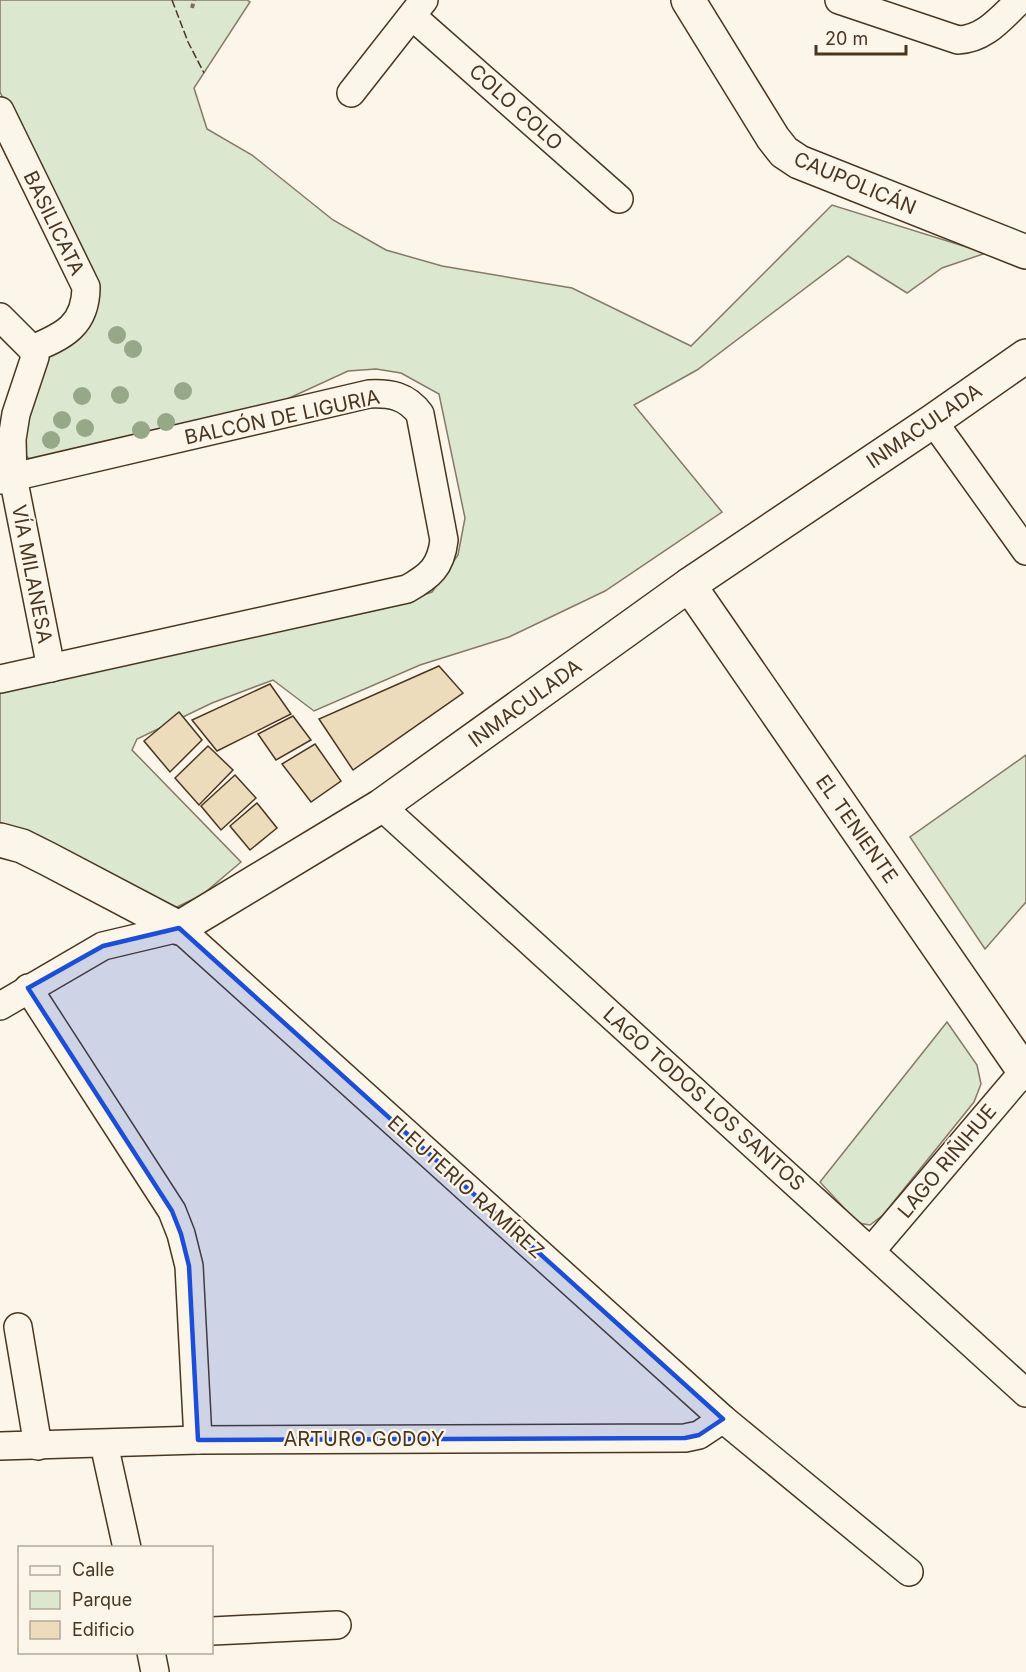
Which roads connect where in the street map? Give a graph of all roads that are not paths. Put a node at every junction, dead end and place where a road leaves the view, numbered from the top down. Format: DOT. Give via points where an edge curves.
graph roads {
  1 [pos="688,0"];
  2 [pos="839,0"];
  3 [pos="1020,0"];
  4 [pos="418,8"];
  5 [pos="351,93"];
  6 [pos="0,111"];
  7 [pos="619,199"];
  8 [pos="1026,252"];
  9 [pos="0,317"];
  10 [pos="32,349"];
  11 [pos="1026,356"];
  12 [pos="933,421"];
  13 [pos="7,479"];
  14 [pos="1026,551"];
  15 [pos="689,585"];
  16 [pos="51,668"];
  17 [pos="0,679"];
  18 [pos="381,806"];
  19 [pos="0,840"];
  20 [pos="179,928"];
  21 [pos="28,988"];
  22 [pos="0,1006"];
  23 [pos="1025,1072"];
  24 [pos="871,1251"];
  25 [pos="18,1327"];
  26 [pos="1026,1392"];
  27 [pos="723,1419"];
  28 [pos="198,1440"];
  29 [pos="104,1444"];
  30 [pos="0,1446"];
  31 [pos="38,1446"];
  32 [pos="127,1546"];
  33 [pos="909,1572"];
  34 [pos="337,1625"];
  35 [pos="213,1631"];
  36 [pos="151,1654"];
  37 [pos="155,1672"];
  1 -- 8 [label="street, CAUPOLICÁN" via="784,152 833,177"];
  2 -- 3 [label="street" via="958,40 970,40"];
  4 -- 5 [label="street, COLO COLO"];
  4 -- 7 [label="street, COLO COLO"];
  6 -- 10 [label="street, BASILICATA" via="86,287 86,303 71,328"];
  9 -- 10 [label="street"];
  10 -- 13 [label="street, VÍA MILANESA" via="35,357 16,414"];
  11 -- 12 [label="street, INMACULADA"];
  12 -- 14 [label="street"];
  12 -- 15 [label="street, INMACULADA"];
  13 -- 16 [label="street, VÍA MILANESA"];
  13 -- 16 [label="street, BALCÓN DE LIGURIA" via="369,394 386,393 412,403 423,425 444,540 439,562 424,579 407,589"];
  15 -- 18 [label="street, INMACULADA"];
  15 -- 23 [label="street, EL TENIENTE"];
  16 -- 17 [label="street"];
  18 -- 20 [label="street, INMACULADA"];
  18 -- 24 [label="street, LAGO TODOS LOS SANTOS"];
  19 -- 20 [label="street, ELEUTERIO RAMÍREZ" via="22,846"];
  20 -- 21 [label="street, INMACULADA" via="103,946"];
  20 -- 27 [label="street, ELEUTERIO RAMÍREZ"];
  21 -- 22 [label="street, INMACULADA"];
  21 -- 28 [label="street" via="172,1211 182,1234 189,1266"];
  23 -- 24 [label="street, LAGO RIÑIHUE"];
  24 -- 26 [label="street, LAGO TODOS LOS SANTOS"];
  25 -- 31 [label="street"];
  27 -- 28 [label="street, ARTURO GODOY" via="699,1436 685,1438"];
  27 -- 33 [label="street, ELEUTERIO RAMÍREZ"];
  28 -- 29 [label="street, ARTURO GODOY"];
  29 -- 31 [label="street, ARTURO GODOY"];
  29 -- 32 [label="street"];
  30 -- 31 [label="street, ARTURO GODOY"];
  34 -- 35 [label="street"];
  36 -- 37 [label="street"];
}
